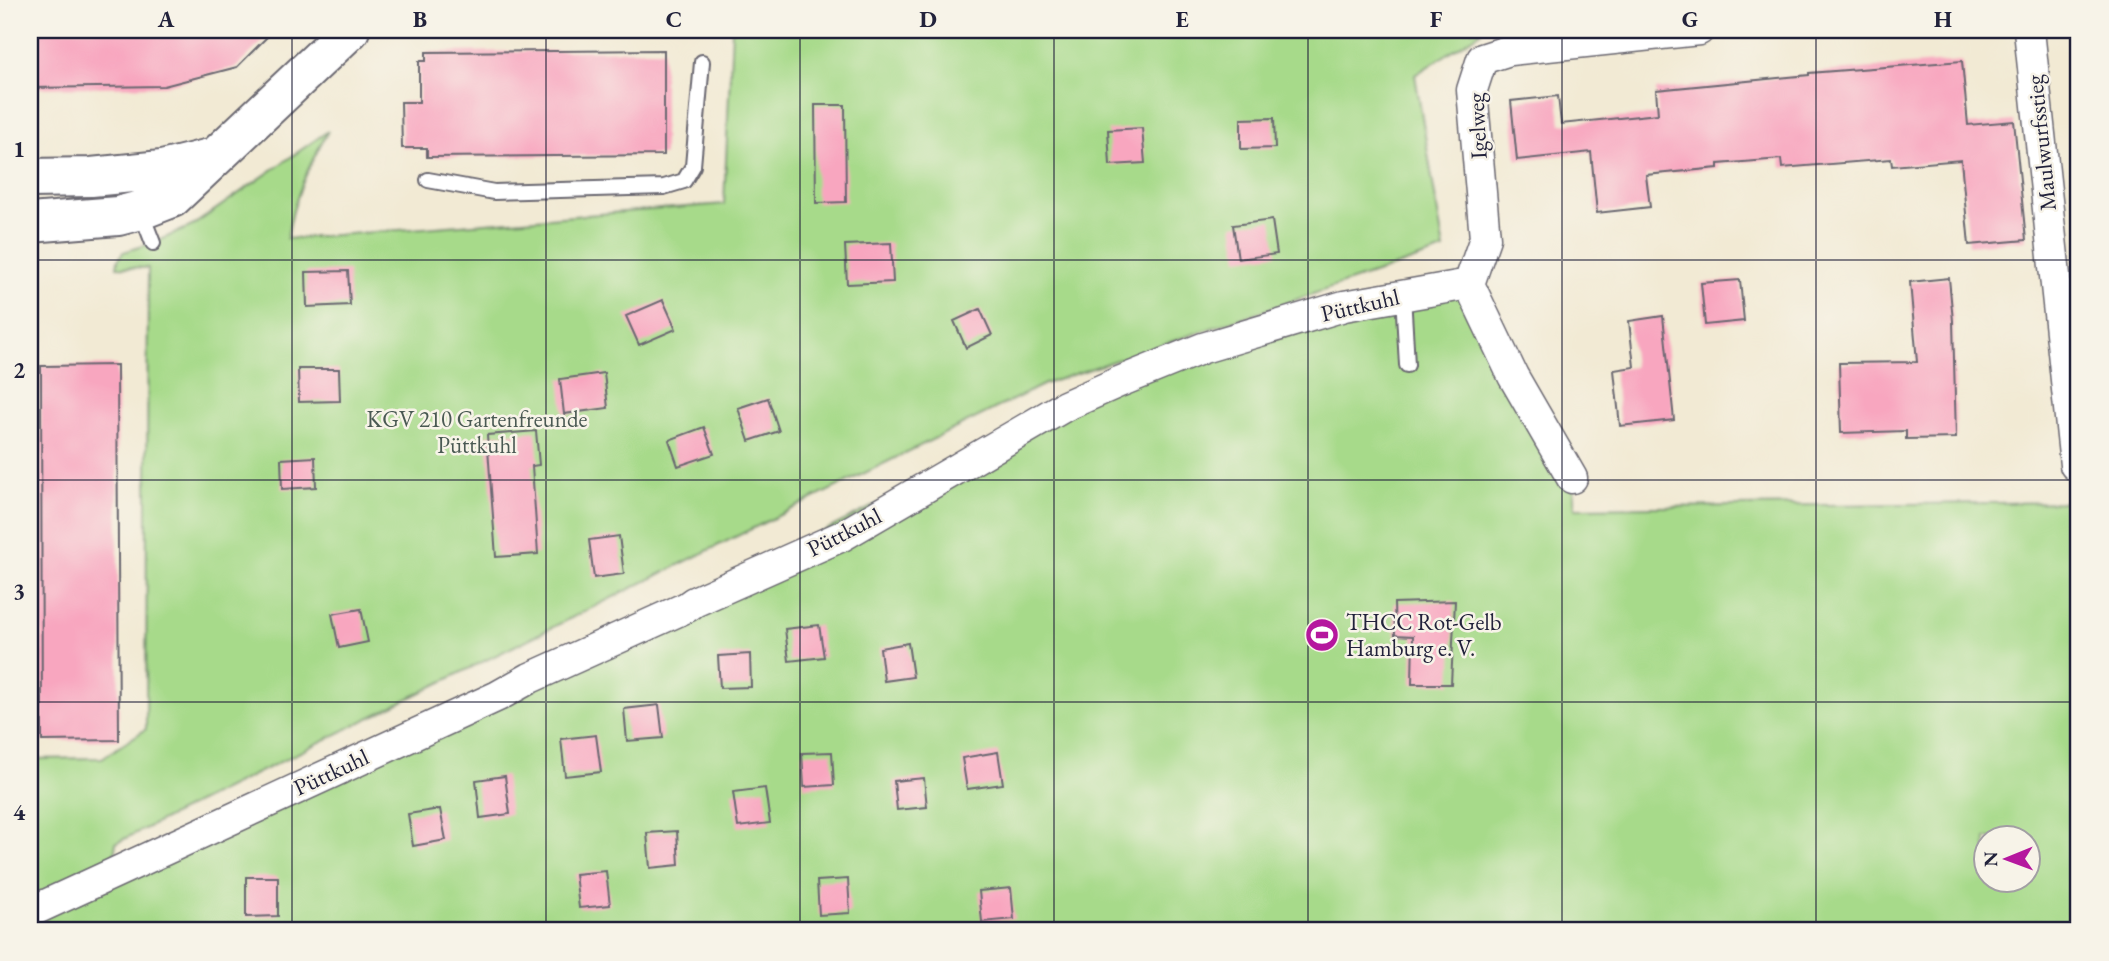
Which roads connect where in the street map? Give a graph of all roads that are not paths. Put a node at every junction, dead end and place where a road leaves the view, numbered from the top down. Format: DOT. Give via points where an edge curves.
graph roads {
  1 [pos="350,30"];
  2 [pos="1699,30"];
  3 [pos="2029,30"];
  4 [pos="702,62"];
  5 [pos="216,157"];
  6 [pos="30,178"];
  7 [pos="428,180"];
  8 [pos="30,223"];
  9 [pos="1469,284"];
  10 [pos="1403,295"];
  11 [pos="1407,365"];
  12 [pos="2076,465"];
  13 [pos="1572,478"];
  14 [pos="30,912"];
  1 -- 5 [label="street"];
  2 -- 9 [label="street, Igelweg" via="1510,50 1482,59 1472,90 1485,238"];
  3 -- 12 [label="street, Maulwurfsstieg"];
  4 -- 7 [label="lane" via="694,166 684,181 664,187 494,192"];
  5 -- 6 [label="street" via="162,170"];
  5 -- 8 [label="street" via="147,227 91,219"];
  9 -- 10 [label="street, Püttkuhl"];
  9 -- 13 [label="street" via="1513,376"];
  10 -- 11 [label="lane"];
  10 -- 14 [label="street, Püttkuhl" via="1344,306 1203,348 1065,406 842,536"];
}
